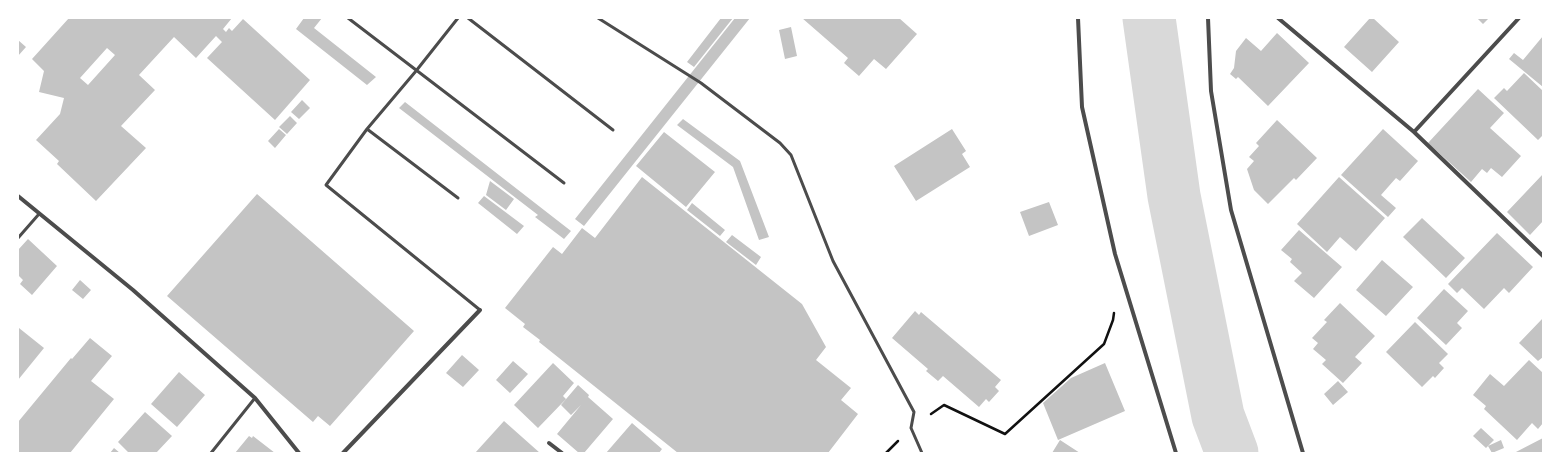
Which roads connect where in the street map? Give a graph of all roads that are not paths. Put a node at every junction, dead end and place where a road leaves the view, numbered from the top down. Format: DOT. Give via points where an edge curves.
graph roads {
  1 [pos="348,18"];
  2 [pos="458,18"];
  3 [pos="468,18"];
  4 [pos="598,18"];
  5 [pos="1078,18"];
  6 [pos="1208,18"];
  7 [pos="1278,18"];
  8 [pos="1519,18"];
  9 [pos="416,71"];
  10 [pos="367,129"];
  11 [pos="613,130"];
  12 [pos="1414,132"];
  13 [pos="564,183"];
  14 [pos="18,196"];
  15 [pos="458,198"];
  16 [pos="39,214"];
  17 [pos="18,238"];
  18 [pos="1543,256"];
  19 [pos="480,310"];
  20 [pos="255,398"];
  21 [pos="549,443"];
  22 [pos="211,453"];
  23 [pos="299,453"];
  24 [pos="343,453"];
  25 [pos="562,453"];
  26 [pos="922,453"];
  27 [pos="1176,453"];
  28 [pos="1303,453"];
  1 -- 9 [label="lane"];
  2 -- 9 [label="lane"];
  3 -- 11 [label="lane"];
  4 -- 26 [label="lane" via="701,83 780,143 790,154 833,261 914,412 911,428"];
  5 -- 27 [label="street" via="1082,107 1115,254"];
  6 -- 28 [label="street" via="1211,91 1232,210"];
  7 -- 12 [label="street"];
  8 -- 12 [label="street"];
  9 -- 10 [label="lane"];
  9 -- 13 [label="lane"];
  10 -- 15 [label="lane"];
  10 -- 19 [label="lane" via="326,185"];
  12 -- 18 [label="street"];
  14 -- 16 [label="street"];
  16 -- 17 [label="lane"];
  16 -- 20 [label="street" via="133,290"];
  19 -- 24 [label="street"];
  20 -- 22 [label="lane"];
  20 -- 23 [label="street"];
  21 -- 25 [label="street"];
}
